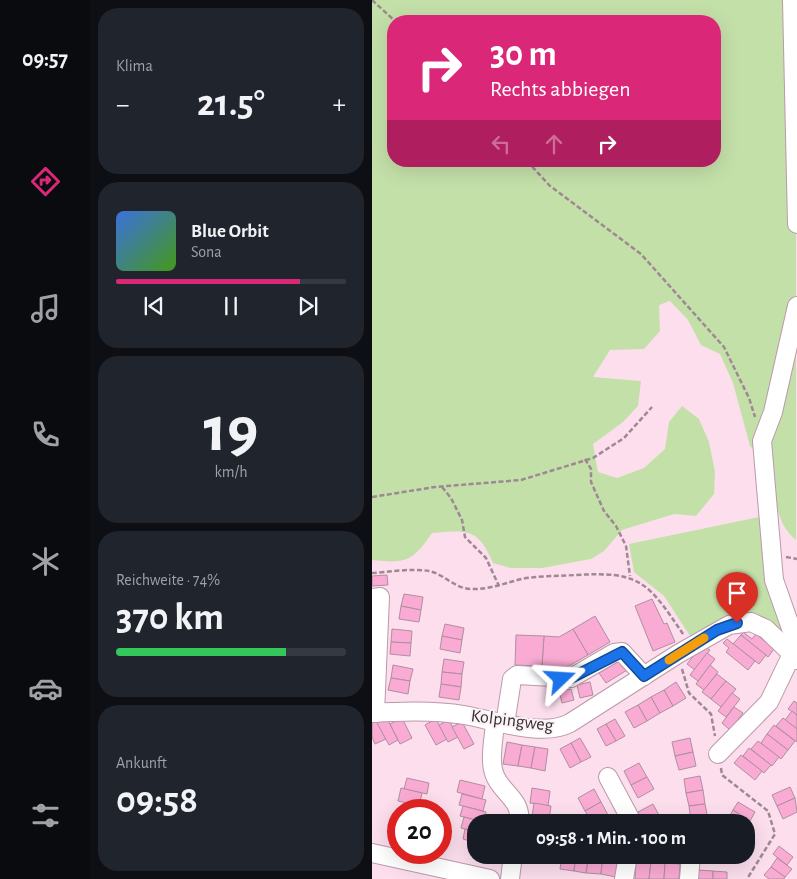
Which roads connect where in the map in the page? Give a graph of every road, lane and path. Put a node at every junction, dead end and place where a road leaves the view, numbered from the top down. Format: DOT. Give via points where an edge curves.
graph roads {
  1 [pos="372,0"];
  2 [pos="792,0"];
  3 [pos="388,15"];
  4 [pos="533,167"];
  5 [pos="796,224"];
  6 [pos="796,306"];
  7 [pos="652,408"];
  8 [pos="762,441"];
  9 [pos="585,459"];
  10 [pos="441,486"];
  11 [pos="372,497"];
  12 [pos="372,574"];
  13 [pos="630,577"];
  14 [pos="499,586"];
  15 [pos="372,598"];
  16 [pos="691,646"];
  17 [pos="795,650"];
  18 [pos="644,676"];
  19 [pos="374,713"];
  20 [pos="500,723"];
  21 [pos="718,754"];
  22 [pos="608,777"];
  23 [pos="518,814"];
  24 [pos="628,814"];
  25 [pos="775,834"];
  26 [pos="372,853"];
  27 [pos="512,864"];
  28 [pos="626,864"];
  29 [pos="690,864"];
  30 [pos="478,878"];
  31 [pos="510,879"];
  32 [pos="624,879"];
  33 [pos="689,879"];
  34 [pos="747,879"];
  1 -- 3 [label="path"];
  2 -- 5 [label="street"];
  4 -- 8 [label="path" via="550,186 641,254 724,347 749,398"];
  6 -- 8 [label="street" via="773,412"];
  7 -- 9 [label="path" via="624,438 593,458"];
  8 -- 17 [label="street" via="774,580"];
  9 -- 10 [label="path" via="521,480"];
  9 -- 13 [label="path" via="604,511 626,546"];
  10 -- 11 [label="path"];
  10 -- 14 [label="path" via="462,520 465,537 486,558"];
  12 -- 14 [label="path" via="430,571 468,589 485,590"];
  13 -- 14 [label="path" via="608,573 526,578"];
  13 -- 16 [label="path" via="662,603"];
  15 -- 19 [label="street" via="380,597"];
  16 -- 17 [label="street, Kolpingweg" via="728,624 751,622"];
  16 -- 18 [label="street, Kolpingweg"];
  17 -- 21 [label="street" via="769,702"];
  18 -- 20 [label="street, Kolpingweg" via="562,728 552,730"];
  18 -- 20 [label="street" via="622,652 571,678 517,675 512,679"];
  19 -- 20 [label="street, Kolpingweg" via="463,715"];
  20 -- 23 [label="street" via="492,762 496,778 516,801"];
  22 -- 24 [label="street"];
  25 -- 34 [label="path"];
  26 -- 30 [label="street"];
  27 -- 31 [label="street"];
  28 -- 32 [label="street"];
  29 -- 33 [label="street"];
}
